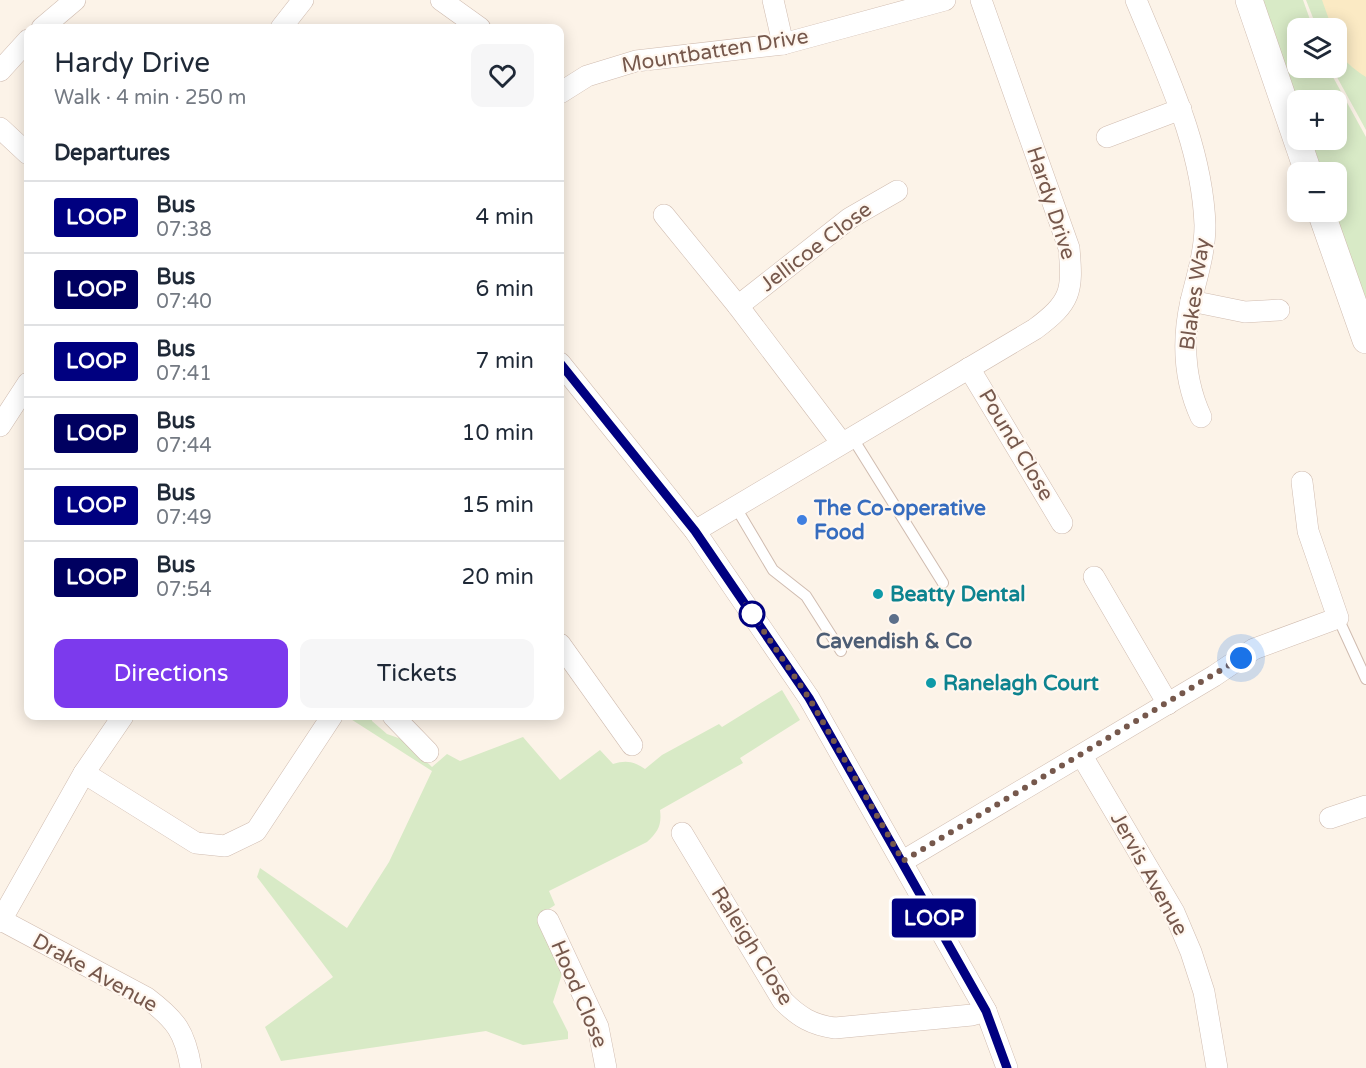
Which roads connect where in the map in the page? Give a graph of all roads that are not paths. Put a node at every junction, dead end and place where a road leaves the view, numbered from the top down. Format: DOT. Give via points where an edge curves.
graph roads {
  1 [pos="75,0"];
  2 [pos="303,0"];
  3 [pos="441,0"];
  4 [pos="773,0"];
  5 [pos="945,0"];
  6 [pos="981,0"];
  7 [pos="1136,0"];
  8 [pos="1249,0"];
  9 [pos="47,24"];
  10 [pos="284,24"];
  11 [pos="474,24"];
  12 [pos="24,44"];
  13 [pos="783,44"];
  14 [pos="0,71"];
  15 [pos="564,89"];
  16 [pos="1181,109"];
  17 [pos="0,128"];
  18 [pos="1107,137"];
  19 [pos="24,150"];
  20 [pos="1305,162"];
  21 [pos="897,191"];
  22 [pos="664,215"];
  23 [pos="1325,222"];
  24 [pos="1191,301"];
  25 [pos="738,306"];
  26 [pos="1279,310"];
  27 [pos="1366,340"];
  28 [pos="969,368"];
  29 [pos="564,373"];
  30 [pos="24,389"];
  31 [pos="1201,417"];
  32 [pos="0,426"];
  33 [pos="846,439"];
  34 [pos="1302,482"];
  35 [pos="735,506"];
  36 [pos="1062,523"];
  37 [pos="695,531"];
  38 [pos="1094,576"];
  39 [pos="943,583"];
  40 [pos="1338,618"];
  41 [pos="564,650"];
  42 [pos="842,651"];
  43 [pos="1366,678"];
  44 [pos="1168,704"];
  45 [pos="120,720"];
  46 [pos="329,720"];
  47 [pos="397,720"];
  48 [pos="633,745"];
  49 [pos="428,752"];
  50 [pos="1082,756"];
  51 [pos="84,773"];
  52 [pos="1366,806"];
  53 [pos="1330,818"];
  54 [pos="682,833"];
  55 [pos="903,861"];
  56 [pos="548,920"];
  57 [pos="0,921"];
  58 [pos="986,1011"];
  59 [pos="191,1068"];
  60 [pos="606,1068"];
  61 [pos="1007,1068"];
  62 [pos="1217,1068"];
  1 -- 9 [label="street"];
  2 -- 10 [label="street"];
  3 -- 11 [label="street"];
  4 -- 13 [label="street"];
  5 -- 13 [label="street, Mountbatten Drive"];
  6 -- 28 [label="street, Hardy Drive" via="1070,248 1072,274 1059,311"];
  7 -- 16 [label="street, Blakes Way"];
  8 -- 20 [label="street"];
  12 -- 14 [label="street"];
  13 -- 15 [label="street, Mountbatten Drive" via="636,61 587,76"];
  16 -- 18 [label="street"];
  16 -- 24 [label="street, Blakes Way" via="1194,144 1205,226 1202,260"];
  17 -- 19 [label="street"];
  21 -- 25 [label="street, Jellicoe Close" via="850,218"];
  22 -- 25 [label="street, Jellicoe Close"];
  23 -- 27 [label="street"];
  24 -- 26 [label="street" via="1245,312"];
  24 -- 31 [label="street, Blakes Way" via="1185,358 1191,397"];
  25 -- 33 [label="street, Jellicoe Close"];
  28 -- 33 [label="street, Hardy Drive"];
  28 -- 36 [label="street, Pound Close"];
  29 -- 37 [label="street"];
  30 -- 32 [label="street"];
  33 -- 35 [label="street, Hardy Drive"];
  33 -- 39 [label="lane"];
  34 -- 40 [label="street" via="1308,531"];
  35 -- 37 [label="street, Hardy Drive"];
  35 -- 42 [label="lane" via="773,570 806,596"];
  37 -- 55 [label="street" via="809,698"];
  38 -- 44 [label="street"];
  40 -- 43 [label="lane"];
  40 -- 44 [label="street" via="1254,649"];
  41 -- 48 [label="street"];
  44 -- 50 [label="street"];
  45 -- 51 [label="street"];
  46 -- 51 [label="street" via="256,831 225,846 196,843"];
  47 -- 49 [label="street"];
  50 -- 55 [label="street"];
  50 -- 62 [label="street, Jervis Avenue" via="1174,912 1204,992"];
  51 -- 57 [label="street"];
  52 -- 53 [label="street"];
  54 -- 58 [label="street, Raleigh Close" via="783,1001 797,1016 815,1025 835,1028"];
  55 -- 58 [label="street"];
  56 -- 60 [label="street, Hood Close" via="598,1027"];
  57 -- 59 [label="street, Drake Avenue" via="147,998 166,1012 187,1043"];
  58 -- 61 [label="street"];
}
